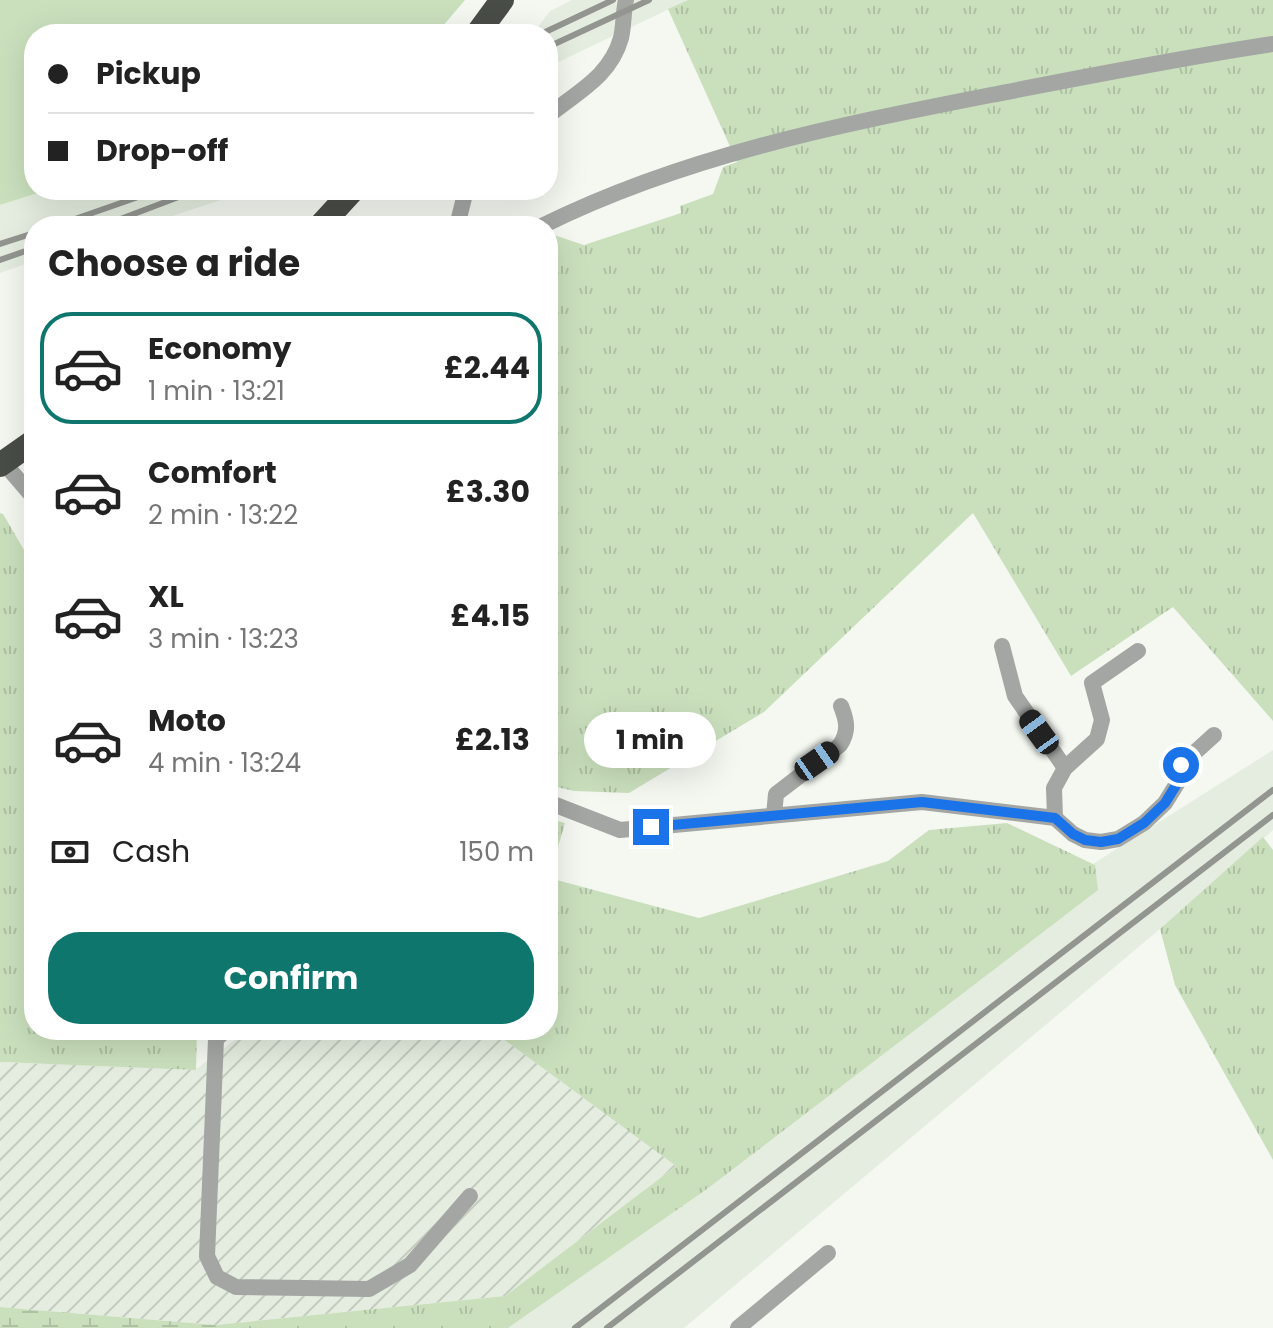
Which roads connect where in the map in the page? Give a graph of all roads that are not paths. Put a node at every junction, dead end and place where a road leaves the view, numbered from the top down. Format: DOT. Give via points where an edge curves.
graph roads {
  1 [pos="502,0"];
  2 [pos="626,0"];
  3 [pos="484,24"];
  4 [pos="1273,44"];
  5 [pos="558,109"];
  6 [pos="345,200"];
  7 [pos="330,216"];
  8 [pos="558,219"];
  9 [pos="24,448"];
  10 [pos="2,464"];
  11 [pos="24,487"];
  12 [pos="1002,646"];
  13 [pos="1138,651"];
  14 [pos="841,706"];
  15 [pos="1214,735"];
  16 [pos="1065,768"];
  17 [pos="558,806"];
  18 [pos="774,815"];
  19 [pos="1055,818"];
  20 [pos="216,1040"];
  21 [pos="470,1196"];
  22 [pos="828,1253"];
  23 [pos="738,1328"];
  1 -- 3 [label="highway"];
  2 -- 5 [label="lane" via="621,38 610,63"];
  4 -- 8 [label="lane" via="808,133 698,165"];
  6 -- 7 [label="highway"];
  9 -- 10 [label="highway"];
  10 -- 11 [label="lane"];
  12 -- 16 [label="lane" via="1015,696"];
  13 -- 16 [label="lane" via="1092,683 1102,720 1097,739"];
  14 -- 18 [label="lane" via="847,734 776,794"];
  15 -- 19 [label="lane" via="1181,765 1165,803 1118,839 1085,840"];
  16 -- 19 [label="lane" via="1054,788"];
  17 -- 18 [label="lane" via="620,830"];
  18 -- 19 [label="lane" via="922,802"];
  20 -- 21 [label="lane" via="207,1256 217,1277 236,1287 369,1289 410,1265"];
  22 -- 23 [label="lane"];
}
